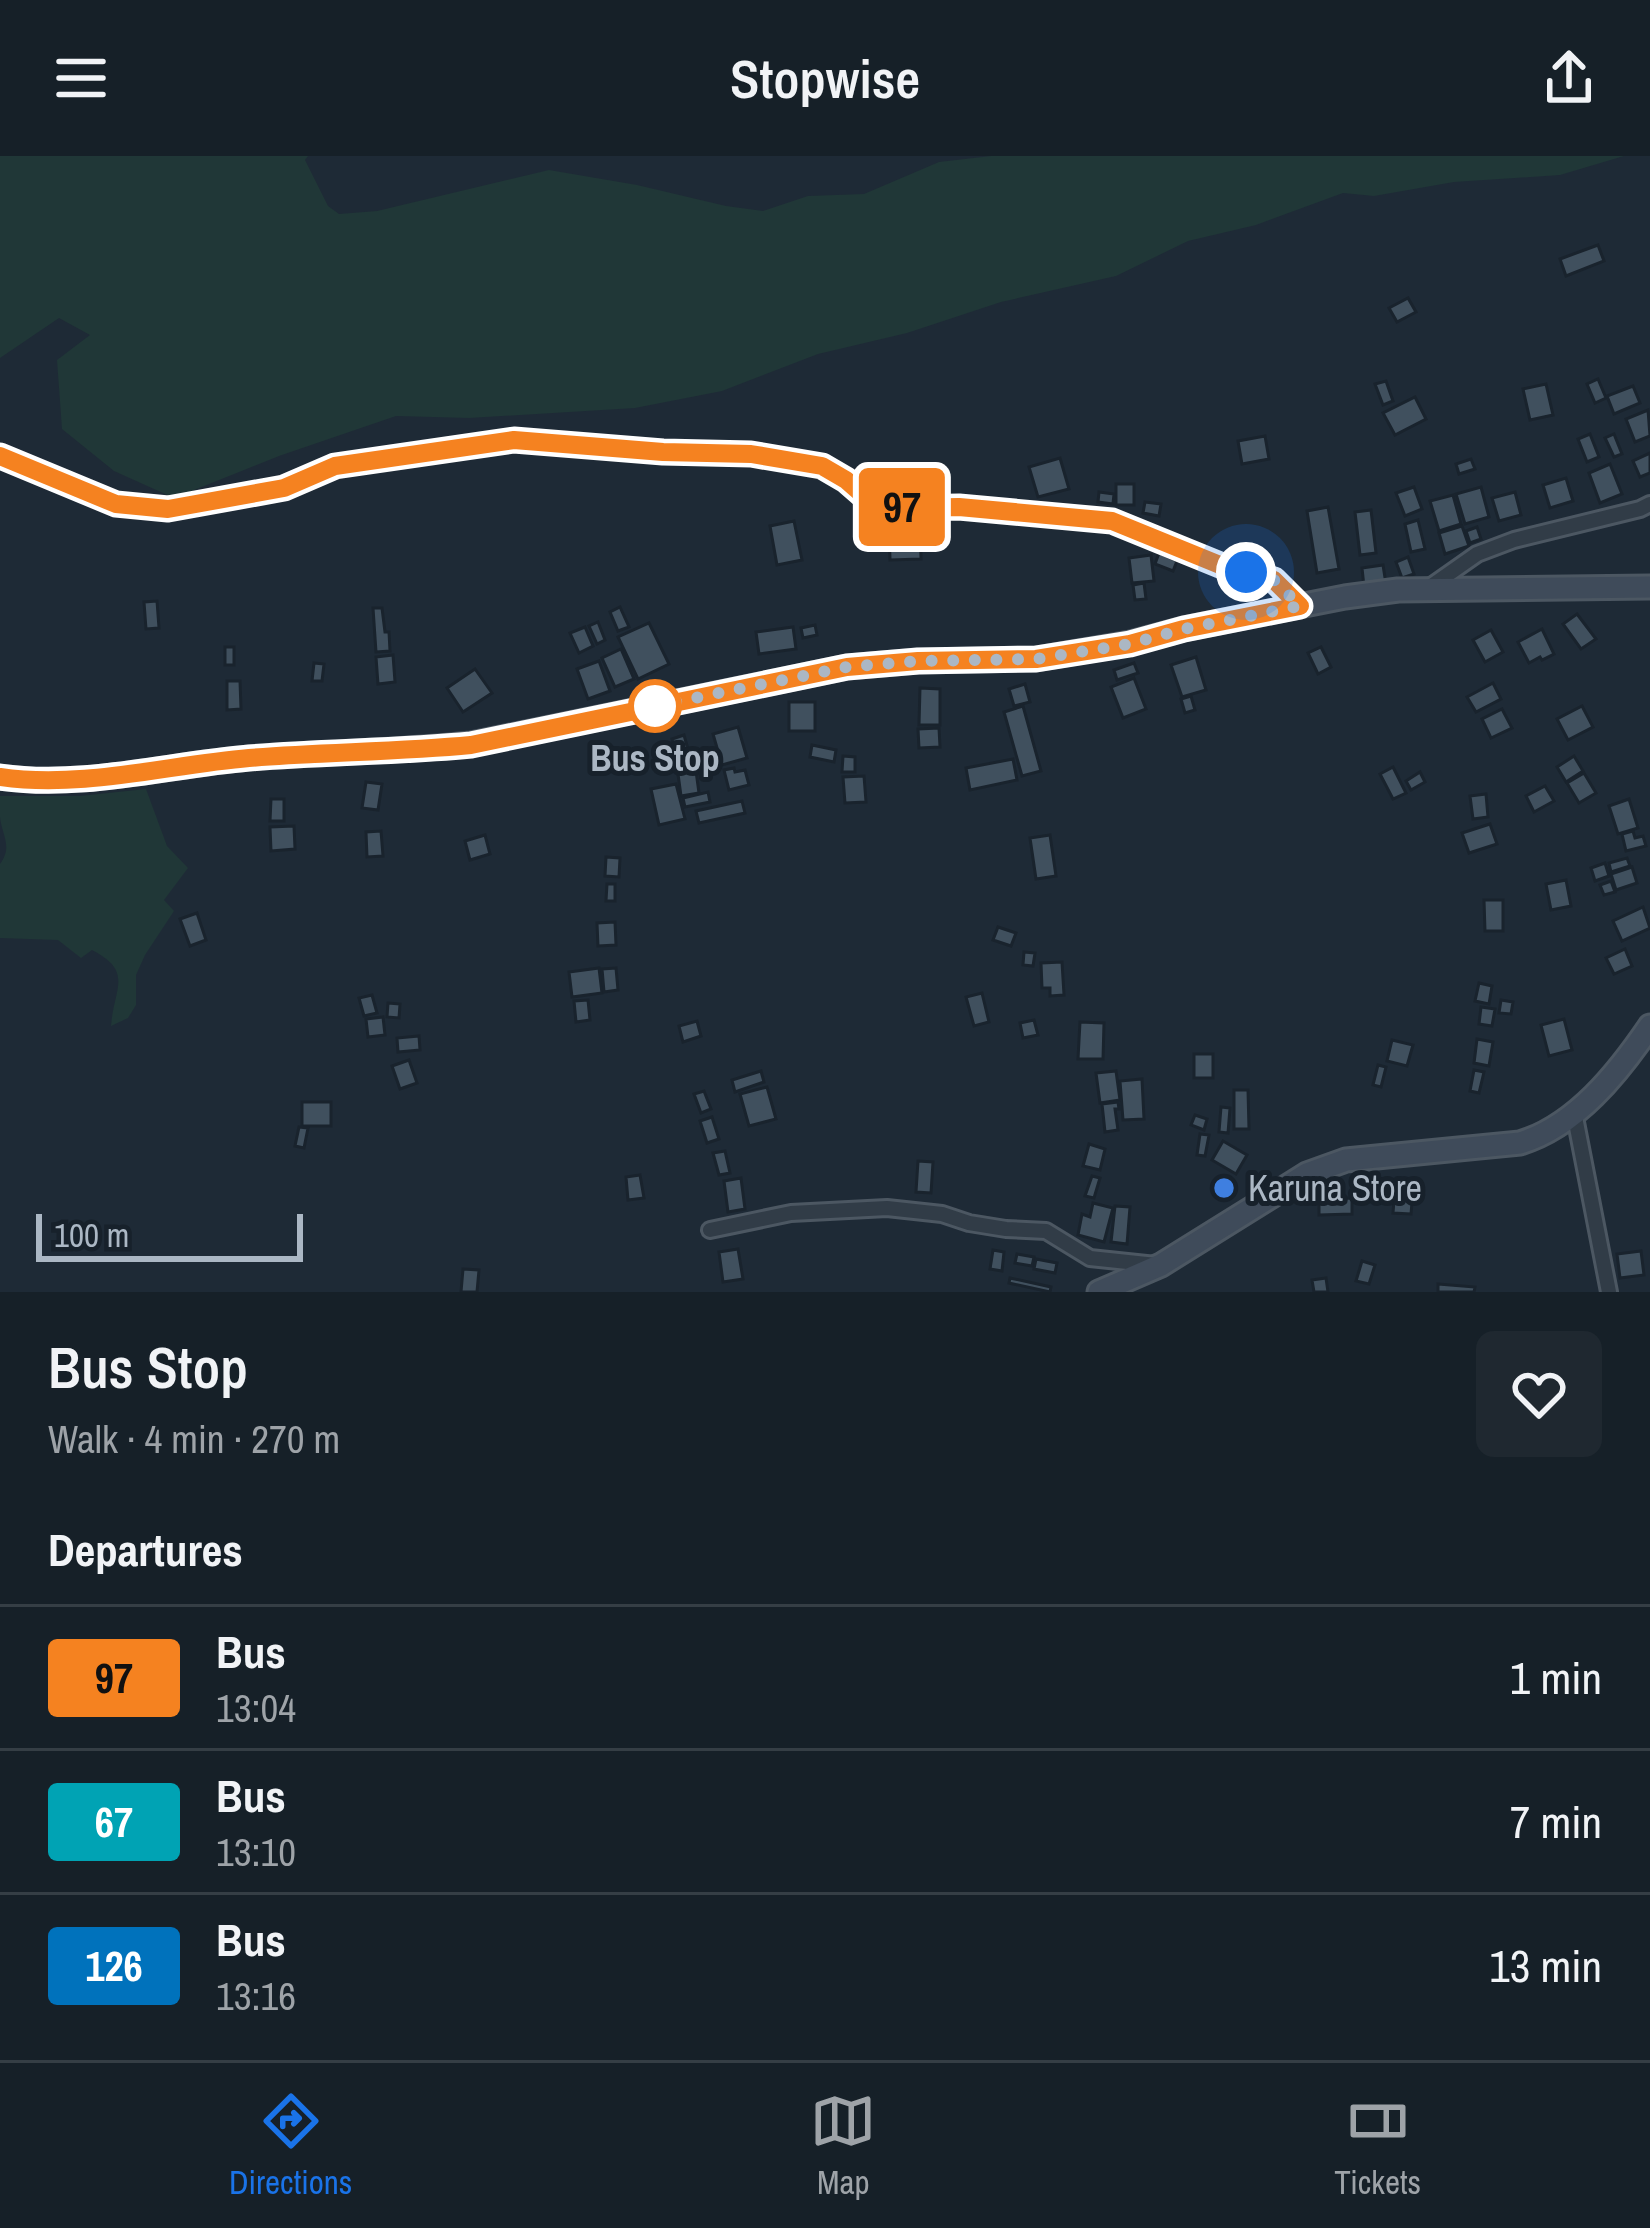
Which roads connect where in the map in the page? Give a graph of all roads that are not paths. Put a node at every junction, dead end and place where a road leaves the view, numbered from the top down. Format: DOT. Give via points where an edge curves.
graph roads {
  1 [pos="0,456"];
  2 [pos="1650,504"];
  3 [pos="1430,587"];
  4 [pos="1650,587"];
  5 [pos="1300,606"];
  6 [pos="0,777"];
  7 [pos="1650,1027"];
  8 [pos="1574,1112"];
  9 [pos="710,1230"];
  10 [pos="1161,1265"];
  11 [pos="1099,1292"];
  12 [pos="1609,1292"];
  1 -- 5 [label="street" via="116,504 168,509 284,488 335,466 514,440 751,454 822,466 870,501 905,508 1112,521 1274,580"];
  2 -- 3 [label="street" via="1514,540"];
  3 -- 4 [label="main road"];
  3 -- 5 [label="main road"];
  5 -- 6 [label="main road" via="1036,659 847,667 471,745 249,758 57,781"];
  7 -- 8 [label="main road"];
  8 -- 10 [label="main road" via="1520,1144 1324,1166"];
  8 -- 12 [label="street"];
  9 -- 10 [label="street" via="791,1213 887,1208 1046,1232 1090,1258"];
  10 -- 11 [label="main road"];
}
